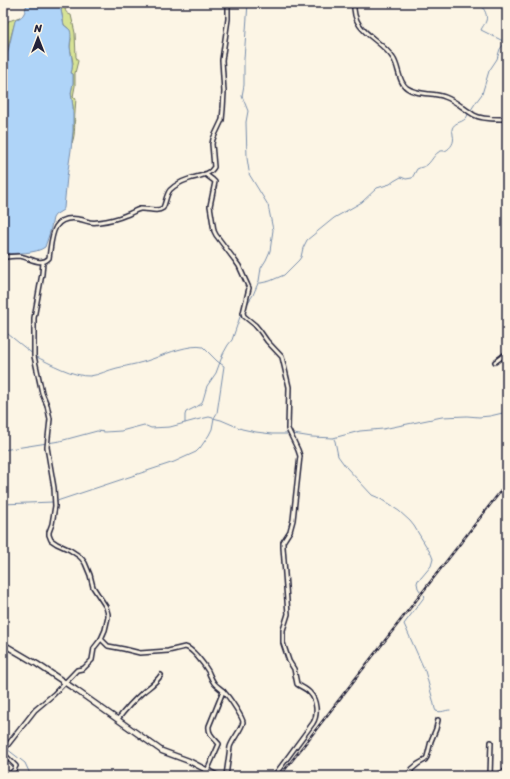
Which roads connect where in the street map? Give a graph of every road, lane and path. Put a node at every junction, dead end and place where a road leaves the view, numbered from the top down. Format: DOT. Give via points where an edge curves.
graph roads {
  1 [pos="228,3"];
  2 [pos="354,3"];
  3 [pos="507,119"];
  4 [pos="205,174"];
  5 [pos="3,257"];
  6 [pos="43,262"];
  7 [pos="507,353"];
  8 [pos="495,362"];
  9 [pos="101,639"];
  10 [pos="3,644"];
  11 [pos="160,675"];
  12 [pos="64,683"];
  13 [pos="222,690"];
  14 [pos="118,719"];
  15 [pos="438,720"];
  16 [pos="491,742"];
  17 [pos="3,752"];
  18 [pos="507,770"];
  19 [pos="207,771"];
  20 [pos="8,776"];
  21 [pos="218,776"];
  22 [pos="226,776"];
  23 [pos="274,776"];
  24 [pos="408,776"];
  25 [pos="490,776"];
  26 [pos="496,776"];
  1 -- 4 [label="street" via="222,60 222,120 213,139 214,167"];
  2 -- 3 [label="street" via="355,17 361,27 394,58 404,86 421,93 445,96 478,117"];
  4 -- 6 [label="street" via="183,181 171,190 163,208 157,211 140,209 115,219 91,223 78,218 61,221 54,233 49,258"];
  4 -- 23 [label="street" via="215,182 210,206 214,231 236,262 249,288 242,313 283,360 289,387 288,429 300,456 293,520 283,542 288,614 283,630 283,643 294,669 297,684 312,694 316,715 313,723"];
  5 -- 6 [label="street" via="20,256"];
  6 -- 9 [label="street" via="34,318 34,356 50,418 47,447 55,506 49,535 54,542 79,556 85,563 93,587 107,610 108,618"];
  7 -- 8 [label="street"];
  9 -- 12 [label="street" via="94,648 92,660"];
  9 -- 13 [label="street" via="108,646 140,653 187,647"];
  10 -- 12 [label="street"];
  11 -- 14 [label="street"];
  12 -- 14 [label="street"];
  12 -- 17 [label="street" via="32,713"];
  13 -- 19 [label="street" via="209,726 211,736 219,744"];
  13 -- 22 [label="street" via="230,698 243,722 231,744"];
  14 -- 19 [label="street" via="162,751"];
  15 -- 24 [label="street" via="426,760 412,769"];
  16 -- 25 [label="street"];
  17 -- 20 [label="street" via="16,766"];
  18 -- 26 [label="street"];
  19 -- 21 [label="street"];
}
